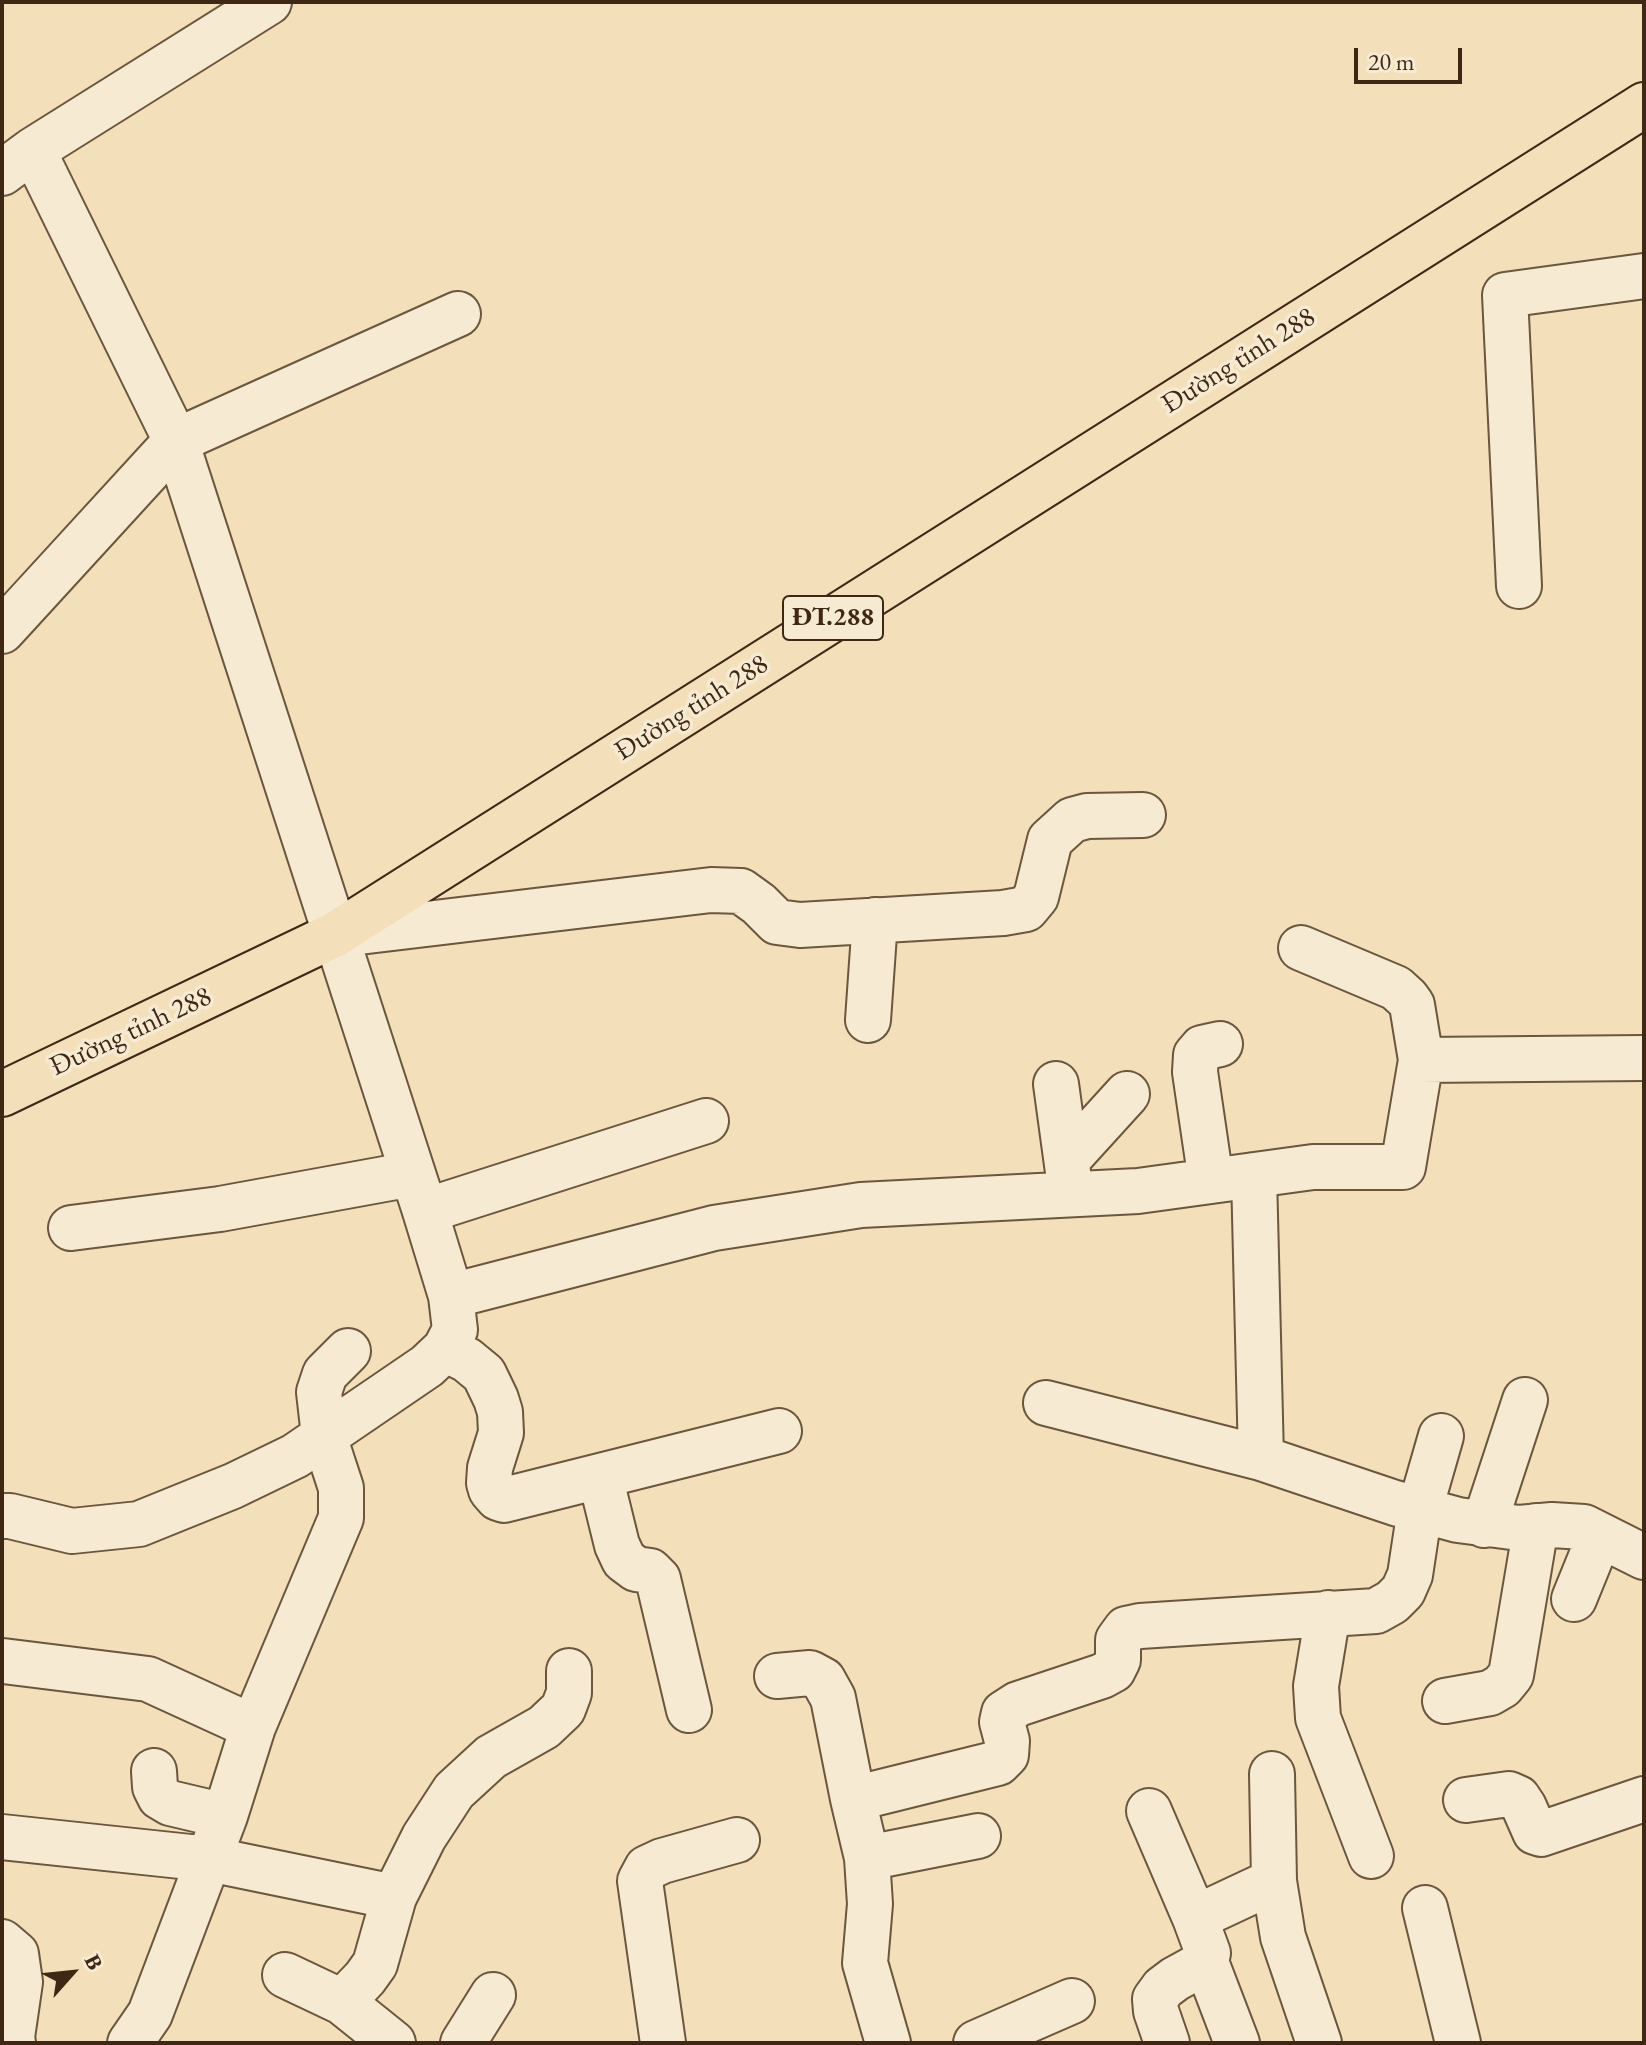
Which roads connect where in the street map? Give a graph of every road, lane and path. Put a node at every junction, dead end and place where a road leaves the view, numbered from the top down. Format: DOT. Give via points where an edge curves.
graph roads {
  1 [pos="269,2"];
  2 [pos="212,17"];
  3 [pos="1644,105"];
  4 [pos="17,161"];
  5 [pos="1644,276"];
  6 [pos="458,314"];
  7 [pos="176,441"];
  8 [pos="1519,586"];
  9 [pos="2,631"];
  10 [pos="1143,815"];
  11 [pos="875,920"];
  12 [pos="334,935"];
  13 [pos="1301,948"];
  14 [pos="868,1020"];
  15 [pos="1220,1044"];
  16 [pos="1644,1058"];
  17 [pos="1421,1060"];
  18 [pos="1056,1084"];
  19 [pos="2,1094"];
  20 [pos="1127,1094"];
  21 [pos="706,1121"];
  22 [pos="1254,1175"];
  23 [pos="1069,1177"];
  24 [pos="1211,1181"];
  25 [pos="418,1192"];
  26 [pos="71,1228"];
  27 [pos="451,1296"];
  28 [pos="445,1349"];
  29 [pos="348,1351"];
  30 [pos="1525,1400"];
  31 [pos="1046,1403"];
  32 [pos="779,1431"];
  33 [pos="324,1436"];
  34 [pos="1441,1436"];
  35 [pos="1261,1458"];
  36 [pos="600,1476"];
  37 [pos="1420,1509"];
  38 [pos="2,1516"];
  39 [pos="1484,1525"];
  40 [pos="1536,1526"];
  41 [pos="1600,1535"];
  42 [pos="1644,1557"];
  43 [pos="1574,1599"];
  44 [pos="1328,1613"];
  45 [pos="3,1661"];
  46 [pos="569,1671"];
  47 [pos="777,1676"];
  48 [pos="1445,1701"];
  49 [pos="689,1710"];
  50 [pos="253,1727"];
  51 [pos="154,1771"];
  52 [pos="1272,1774"];
  53 [pos="853,1799"];
  54 [pos="1644,1799"];
  55 [pos="1466,1800"];
  56 [pos="1149,1811"];
  57 [pos="225,1816"];
  58 [pos="978,1836"];
  59 [pos="2,1837"];
  60 [pos="737,1840"];
  61 [pos="1371,1856"];
  62 [pos="867,1858"];
  63 [pos="209,1859"];
  64 [pos="1274,1881"];
  65 [pos="394,1897"];
  66 [pos="1425,1908"];
  67 [pos="1195,1918"];
  68 [pos="2,1942"];
  69 [pos="1206,1962"];
  70 [pos="285,1975"];
  71 [pos="493,1995"];
  72 [pos="1072,2001"];
  73 [pos="342,2002"];
  74 [pos="13,2043"];
  75 [pos="130,2043"];
  76 [pos="393,2043"];
  77 [pos="463,2043"];
  78 [pos="663,2043"];
  79 [pos="888,2043"];
  80 [pos="976,2043"];
  81 [pos="1167,2043"];
  82 [pos="1237,2043"];
  83 [pos="1319,2043"];
  84 [pos="1458,2043"];
  1 -- 2 [label="street"];
  2 -- 4 [label="street"];
  3 -- 12 [label="main road, Đường tỉnh 288 / ĐT.288"];
  4 -- 7 [label="street"];
  5 -- 8 [label="street" via="1505,295"];
  6 -- 7 [label="street"];
  7 -- 9 [label="street"];
  7 -- 12 [label="street"];
  10 -- 11 [label="street" via="1072,820 1050,840 1036,897 1026,909"];
  11 -- 12 [label="street" via="777,922 741,891 711,890"];
  11 -- 14 [label="street"];
  12 -- 19 [label="main road, Đường tỉnh 288 / ĐT.288"];
  12 -- 25 [label="street"];
  13 -- 17 [label="street" via="1396,988 1407,998"];
  15 -- 24 [label="street" via="1196,1055"];
  16 -- 17 [label="street"];
  17 -- 22 [label="street" via="1403,1167 1313,1167"];
  18 -- 23 [label="street"];
  20 -- 23 [label="street"];
  21 -- 25 [label="street"];
  22 -- 24 [label="street"];
  22 -- 35 [label="street"];
  23 -- 24 [label="street" via="1138,1191"];
  23 -- 27 [label="street" via="714,1228"];
  25 -- 26 [label="street"];
  25 -- 27 [label="street"];
  27 -- 28 [label="street" via="455,1330"];
  28 -- 33 [label="street"];
  28 -- 36 [label="street" via="484,1374 496,1399 501,1433 489,1474 494,1495 504,1500"];
  29 -- 33 [label="street" via="325,1374 319,1392"];
  30 -- 39 [label="street"];
  31 -- 35 [label="street"];
  32 -- 36 [label="street"];
  33 -- 38 [label="street" via="233,1486 139,1524 72,1531"];
  33 -- 50 [label="street" via="341,1488 341,1518"];
  34 -- 37 [label="street"];
  35 -- 37 [label="street"];
  36 -- 49 [label="street" via="624,1560 658,1579"];
  37 -- 39 [label="street"];
  37 -- 44 [label="street" via="1403,1591 1376,1611"];
  39 -- 40 [label="street"];
  40 -- 41 [label="street" via="1584,1527"];
  40 -- 48 [label="street" via="1511,1675 1490,1693"];
  41 -- 42 [label="street"];
  41 -- 43 [label="street"];
  44 -- 53 [label="street" via="1126,1629 1118,1640 1113,1670 1004,1713 1006,1755 998,1763"];
  44 -- 61 [label="street" via="1316,1686 1318,1718"];
  45 -- 50 [label="street" via="148,1679"];
  46 -- 65 [label="street" via="563,1709 544,1727 491,1757 454,1791"];
  47 -- 53 [label="street" via="810,1673 823,1680 833,1698"];
  50 -- 57 [label="street"];
  51 -- 57 [label="street" via="160,1797"];
  52 -- 64 [label="street"];
  53 -- 62 [label="street"];
  54 -- 55 [label="street" via="1543,1834 1535,1832 1518,1798 1509,1794"];
  56 -- 67 [label="street"];
  57 -- 63 [label="street"];
  58 -- 62 [label="street"];
  59 -- 63 [label="street"];
  60 -- 78 [label="street" via="662,1861 647,1868 640,1881"];
  62 -- 79 [label="street" via="865,1963"];
  63 -- 65 [label="street"];
  63 -- 75 [label="street" via="150,2014"];
  64 -- 67 [label="street"];
  64 -- 83 [label="street" via="1283,1937"];
  65 -- 73 [label="street" via="375,1964"];
  66 -- 84 [label="street"];
  67 -- 69 [label="street" via="1206,1945"];
  68 -- 74 [label="street" via="16,1954 20,1982"];
  69 -- 81 [label="street" via="1175,1979 1155,1999"];
  69 -- 82 [label="street"];
  70 -- 73 [label="street"];
  71 -- 77 [label="street"];
  72 -- 80 [label="street"];
  73 -- 76 [label="street"];
}
